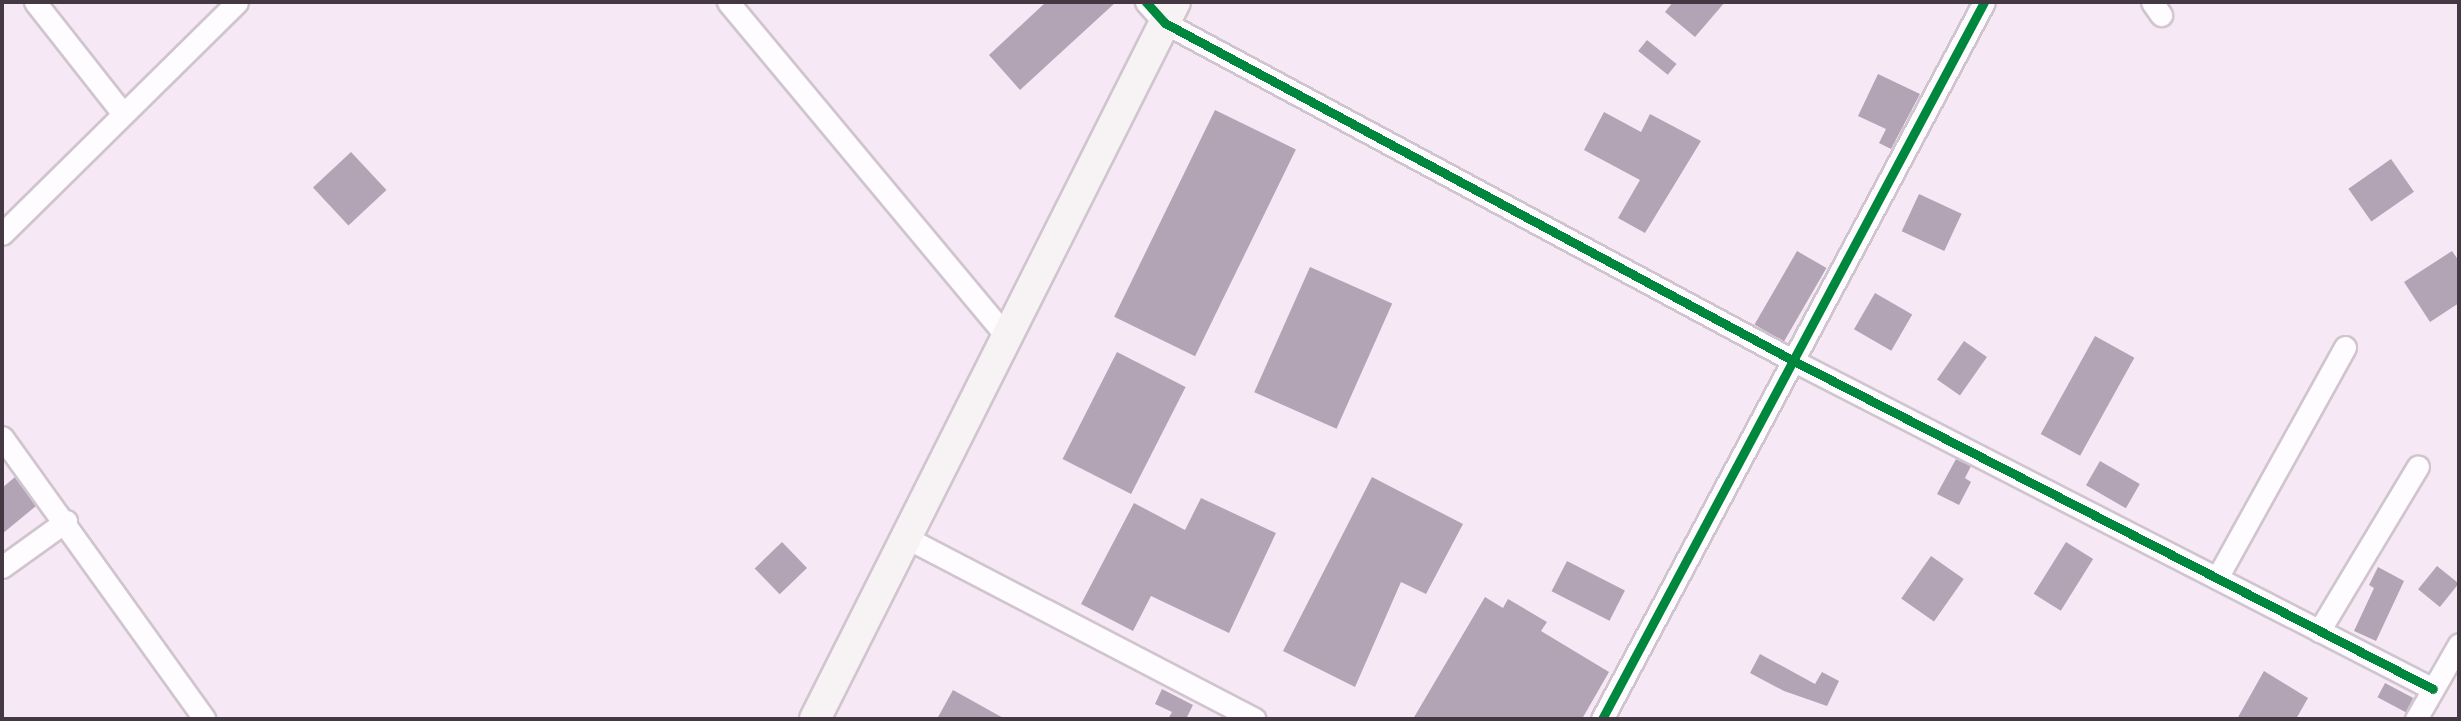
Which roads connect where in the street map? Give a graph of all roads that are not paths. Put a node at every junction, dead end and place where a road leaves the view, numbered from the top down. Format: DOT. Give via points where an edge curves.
graph roads {
  1 [pos="36,2"];
  2 [pos="237,2"];
  3 [pos="728,2"];
  4 [pos="1984,2"];
  5 [pos="1162,9"];
  6 [pos="123,114"];
  7 [pos="2,234"];
  8 [pos="1005,334"];
  9 [pos="2345,347"];
  10 [pos="1794,362"];
  11 [pos="2,438"];
  12 [pos="2417,466"];
  13 [pos="66,522"];
  14 [pos="905,537"];
  15 [pos="2,568"];
  16 [pos="2217,578"];
  17 [pos="2319,631"];
  18 [pos="2459,644"];
  19 [pos="2433,689"];
  20 [pos="205,719"];
  21 [pos="815,719"];
  22 [pos="1254,719"];
  23 [pos="1602,719"];
  24 [pos="2416,719"];
  1 -- 6 [label="street"];
  2 -- 6 [label="street"];
  3 -- 8 [label="street"];
  4 -- 10 [label="street"];
  5 -- 8 [label="street" via="1080,198"];
  5 -- 10 [label="street"];
  6 -- 7 [label="street"];
  8 -- 14 [label="street"];
  9 -- 16 [label="street"];
  10 -- 16 [label="street"];
  10 -- 23 [label="street"];
  11 -- 13 [label="street"];
  12 -- 17 [label="street"];
  13 -- 15 [label="street"];
  13 -- 20 [label="street"];
  14 -- 21 [label="street"];
  14 -- 22 [label="street"];
  16 -- 17 [label="street"];
  17 -- 19 [label="street"];
  18 -- 19 [label="street"];
  19 -- 24 [label="street"];
}
